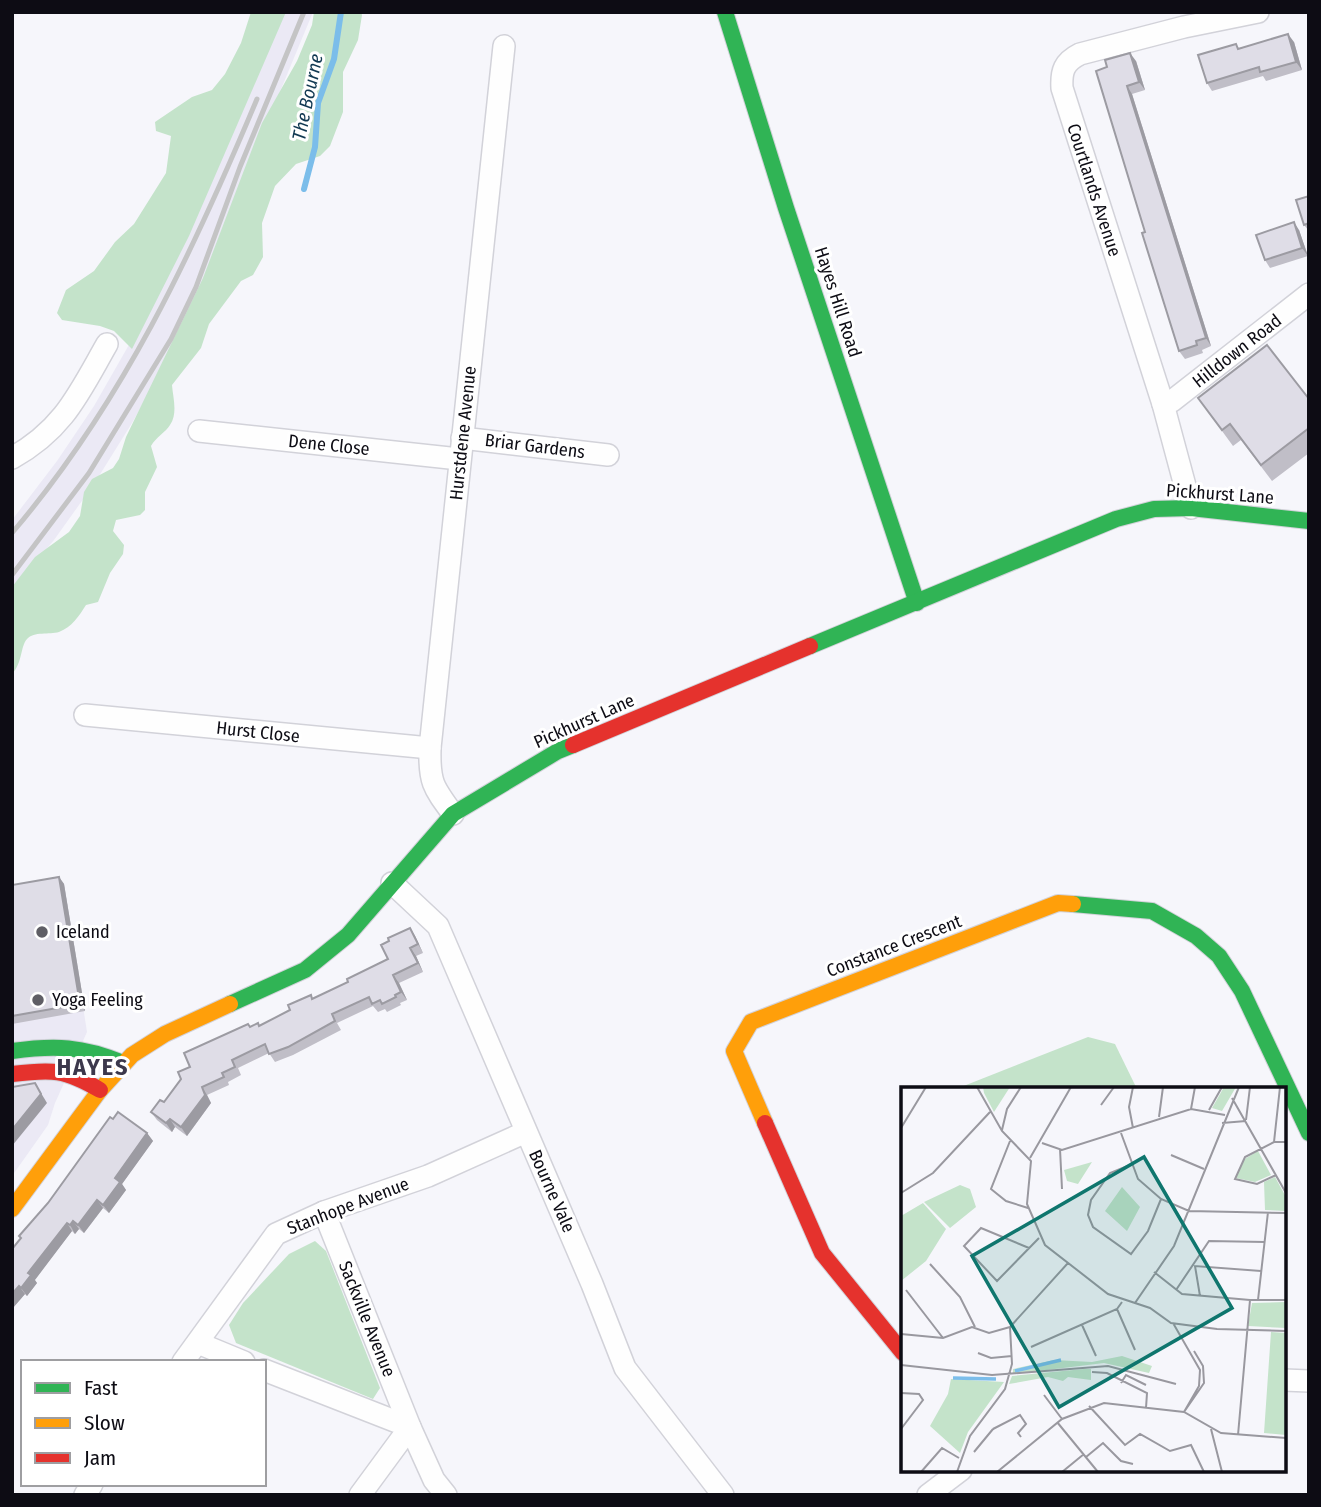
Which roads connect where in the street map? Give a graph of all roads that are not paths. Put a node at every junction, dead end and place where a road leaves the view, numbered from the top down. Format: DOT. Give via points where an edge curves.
graph roads {
  1 [pos="725,12"];
  2 [pos="1258,12"];
  3 [pos="504,46"];
  4 [pos="1309,294"];
  5 [pos="107,344"];
  6 [pos="1163,404"];
  7 [pos="199,431"];
  8 [pos="461,448"];
  9 [pos="608,455"];
  10 [pos="12,458"];
  11 [pos="1191,508"];
  12 [pos="1309,521"];
  13 [pos="917,603"];
  14 [pos="85,715"];
  15 [pos="430,748"];
  16 [pos="453,814"];
  17 [pos="391,883"];
  18 [pos="12,1051"];
  19 [pos="122,1063"];
  20 [pos="12,1074"];
  21 [pos="100,1090"];
  22 [pos="526,1132"];
  23 [pos="1309,1133"];
  24 [pos="12,1209"];
  25 [pos="324,1212"];
  26 [pos="198,1343"];
  27 [pos="901,1351"];
  28 [pos="185,1360"];
  29 [pos="239,1360"];
  30 [pos="266,1371"];
  31 [pos="1286,1380"];
  32 [pos="1309,1381"];
  33 [pos="410,1427"];
  34 [pos="958,1472"];
  35 [pos="360,1495"];
  36 [pos="446,1495"];
  37 [pos="723,1495"];
  38 [pos="928,1495"];
  1 -- 13 [label="street, Hayes Hill Road"];
  2 -- 6 [label="street, Courtlands Avenue" via="1080,54 1064,67 1062,88"];
  3 -- 8 [label="street, Hurstdene Avenue"];
  4 -- 6 [label="street, Hilldown Road"];
  5 -- 10 [label="street" via="58,424"];
  6 -- 11 [label="street, Courtlands Avenue"];
  7 -- 8 [label="street, Dene Close"];
  8 -- 9 [label="street, Briar Gardens"];
  8 -- 15 [label="street, Hurstdene Avenue"];
  11 -- 12 [label="street, Pickhurst Lane"];
  11 -- 13 [label="street, Pickhurst Lane" via="1154,509 1116,519"];
  13 -- 16 [label="street, Pickhurst Lane" via="558,751"];
  14 -- 15 [label="street, Hurst Close"];
  15 -- 16 [label="street, Hurstdene Avenue" via="429,773"];
  16 -- 17 [label="street, Pickhurst Lane"];
  17 -- 19 [label="street, Pickhurst Lane" via="348,935 306,970 165,1034"];
  17 -- 22 [label="street, Bourne Vale" via="438,926"];
  18 -- 19 [label="street" via="71,1045"];
  19 -- 21 [label="street, Pickhurst Lane"];
  20 -- 21 [label="street" via="67,1071"];
  21 -- 24 [label="street, Pickhurst Lane"];
  22 -- 25 [label="street, Stanhope Avenue" via="428,1177"];
  22 -- 37 [label="street, Bourne Vale" via="625,1368"];
  23 -- 27 [label="street, Constance Crescent" via="1242,991 1219,956 1196,936 1152,911 1058,903 751,1022 734,1051 822,1253"];
  25 -- 26 [label="street, Stanhope Avenue" via="276,1234"];
  25 -- 33 [label="street, Sackville Avenue"];
  26 -- 28 [label="street, Stanhope Avenue"];
  26 -- 29 [label="street"];
  30 -- 33 [label="street"];
  31 -- 32 [label="street"];
  33 -- 35 [label="street"];
  33 -- 36 [label="street, Sackville Avenue"];
  34 -- 38 [label="street"];
}
